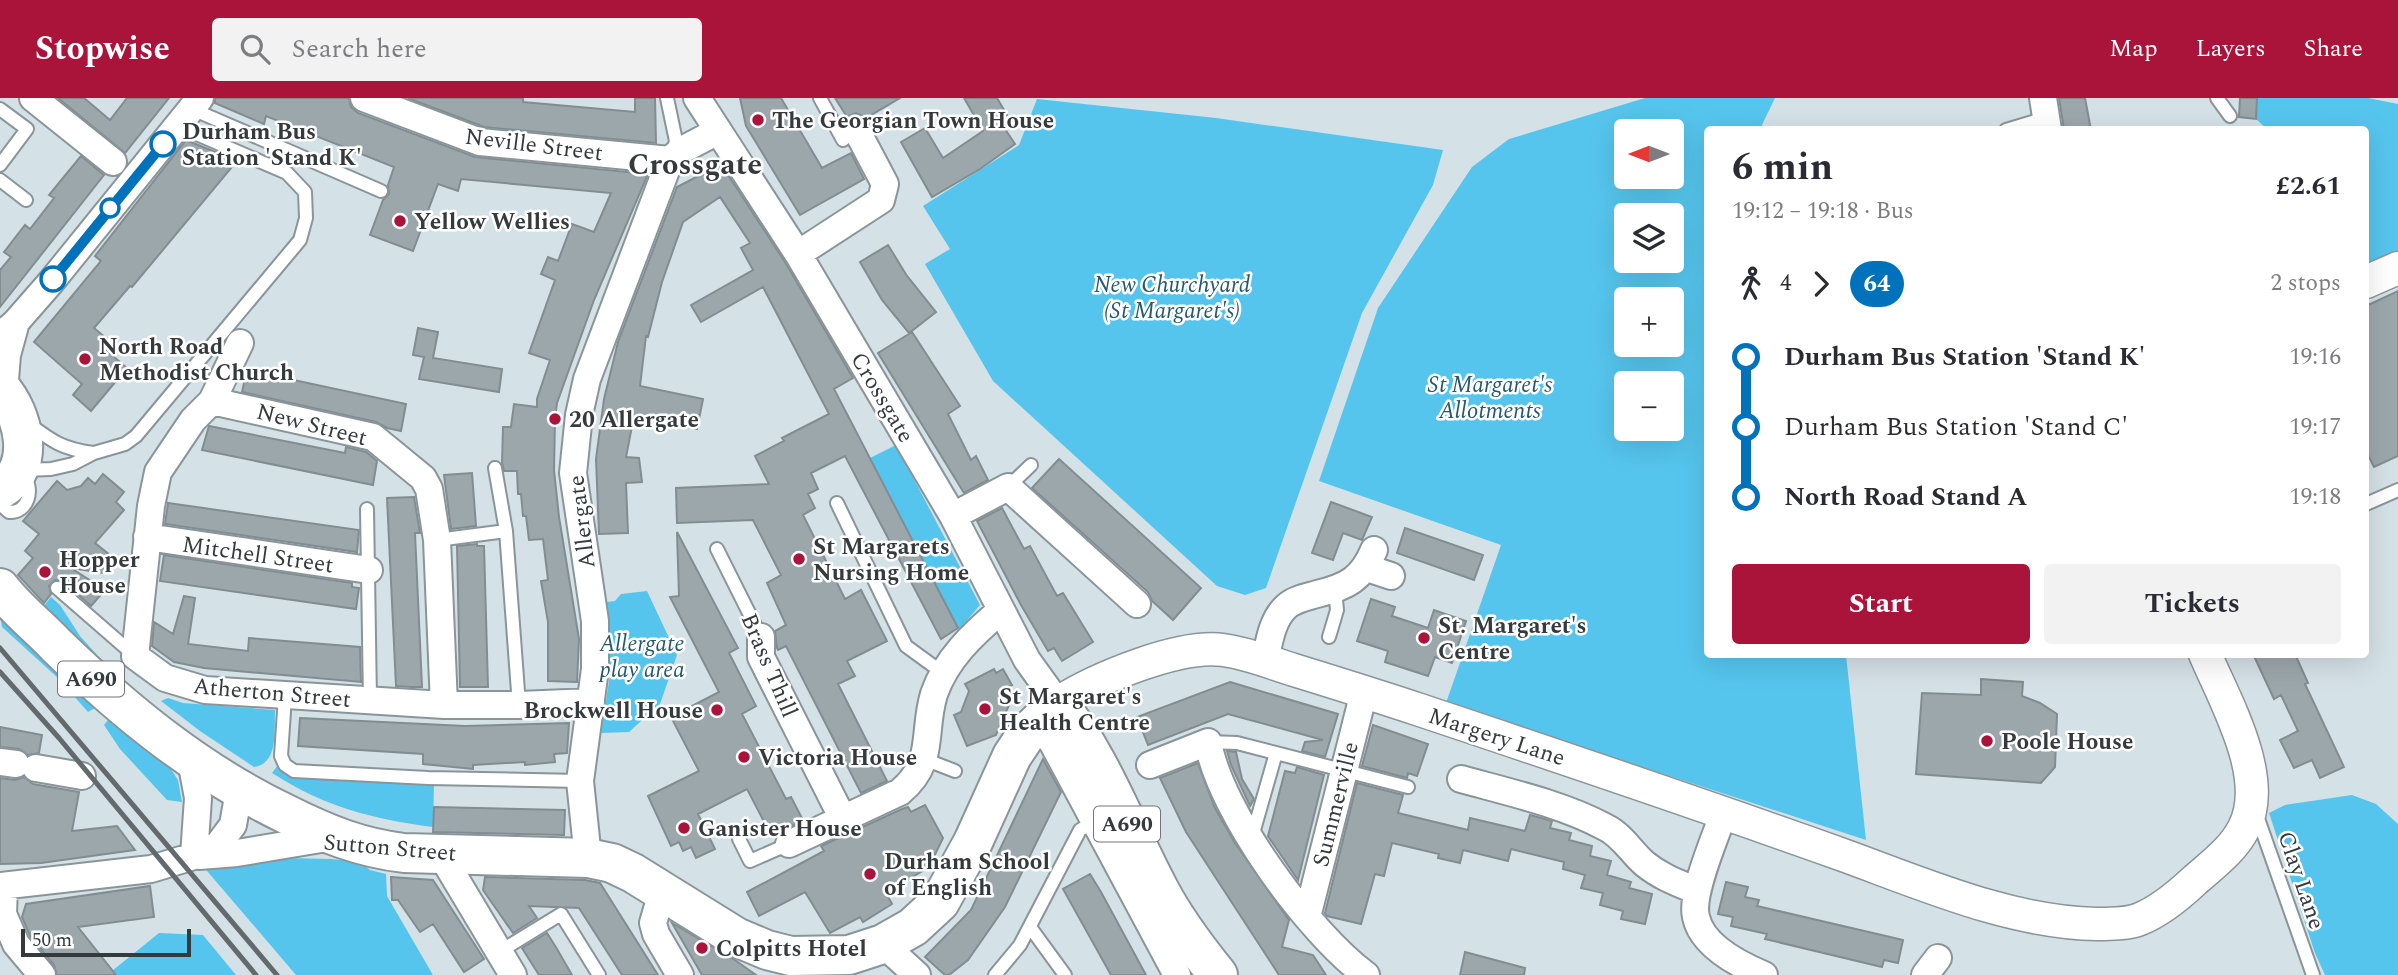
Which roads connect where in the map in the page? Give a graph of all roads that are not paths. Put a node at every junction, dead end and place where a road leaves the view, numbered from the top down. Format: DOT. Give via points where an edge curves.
graph roads {
  1 [pos="33,98"];
  2 [pos="364,98"];
  3 [pos="667,98"];
  4 [pos="697,98"];
  5 [pos="714,98"];
  6 [pos="820,98"];
  7 [pos="2217,98"];
  8 [pos="0,109"];
  9 [pos="190,111"];
  10 [pos="2046,115"];
  11 [pos="2230,116"];
  12 [pos="2017,126"];
  13 [pos="856,129"];
  14 [pos="718,131"];
  15 [pos="670,160"];
  16 [pos="113,162"];
  17 [pos="0,164"];
  18 [pos="0,180"];
  19 [pos="381,191"];
  20 [pos="26,200"];
  21 [pos="798,254"];
  22 [pos="2398,268"];
  23 [pos="2369,281"];
  24 [pos="8,329"];
  25 [pos="240,343"];
  26 [pos="7,398"];
  27 [pos="212,401"];
  28 [pos="94,453"];
  29 [pos="1031,465"];
  30 [pos="495,468"];
  31 [pos="9,480"];
  32 [pos="1008,487"];
  33 [pos="2398,490"];
  34 [pos="0,503"];
  35 [pos="837,503"];
  36 [pos="2369,503"];
  37 [pos="368,509"];
  38 [pos="953,516"];
  39 [pos="506,531"];
  40 [pos="147,537"];
  41 [pos="437,540"];
  42 [pos="717,549"];
  43 [pos="1377,565"];
  44 [pos="369,570"];
  45 [pos="0,588"];
  46 [pos="57,588"];
  47 [pos="1335,590"];
  48 [pos="1137,604"];
  49 [pos="1000,611"];
  50 [pos="761,637"];
  51 [pos="1329,637"];
  52 [pos="135,656"];
  53 [pos="2207,658"];
  54 [pos="1265,661"];
  55 [pos="939,684"];
  56 [pos="1364,692"];
  57 [pos="285,696"];
  58 [pos="370,701"];
  59 [pos="590,702"];
  60 [pos="1058,703"];
  61 [pos="444,705"];
  62 [pos="519,705"];
  63 [pos="1028,732"];
  64 [pos="1208,742"];
  65 [pos="1276,753"];
  66 [pos="924,759"];
  67 [pos="191,760"];
  68 [pos="17,765"];
  69 [pos="1150,765"];
  70 [pos="1343,770"];
  71 [pos="955,772"];
  72 [pos="82,776"];
  73 [pos="1461,779"];
  74 [pos="580,782"];
  75 [pos="1408,787"];
  76 [pos="239,791"];
  77 [pos="2251,800"];
  78 [pos="1724,812"];
  79 [pos="843,819"];
  80 [pos="1095,821"];
  81 [pos="333,837"];
  82 [pos="1252,838"];
  83 [pos="740,839"];
  84 [pos="789,844"];
  85 [pos="440,853"];
  86 [pos="194,856"];
  87 [pos="587,858"];
  88 [pos="2,886"];
  89 [pos="1697,891"];
  90 [pos="662,892"];
  91 [pos="1307,917"];
  92 [pos="1030,927"];
  93 [pos="883,944"];
  94 [pos="499,952"];
  95 [pos="42,975"];
  96 [pos="513,975"];
  97 [pos="599,975"];
  98 [pos="680,975"];
  99 [pos="917,975"];
  100 [pos="995,975"];
  101 [pos="1065,975"];
  102 [pos="1177,975"];
  103 [pos="1218,975"];
  104 [pos="1366,975"];
  105 [pos="1764,975"];
  106 [pos="2313,975"];
  1 -- 16 [label="street"];
  2 -- 15 [label="street, Neville Street" via="480,142"];
  3 -- 15 [label="lane" via="676,141"];
  4 -- 14 [label="street, Crossgate"];
  5 -- 14 [label="lane"];
  6 -- 13 [label="lane" via="843,140"];
  7 -- 11 [label="lane"];
  8 -- 17 [label="lane" via="27,129"];
  9 -- 19 [label="lane"];
  9 -- 24 [label="street"];
  9 -- 28 [label="lane" via="287,173 305,192 306,218 300,240 136,436 114,449"];
  10 -- 12 [label="lane"];
  13 -- 21 [label="street" via="885,184 881,200"];
  14 -- 15 [label="street"];
  14 -- 21 [label="street, Crossgate"];
  15 -- 59 [label="street, Allergate" via="587,379 579,415 573,473 595,621"];
  18 -- 20 [label="lane"];
  21 -- 38 [label="street, Crossgate"];
  22 -- 23 [label="street"];
  24 -- 26 [label="street"];
  25 -- 27 [label="street"];
  26 -- 28 [label="lane" via="53,443"];
  26 -- 31 [label="highway" via="22,434 23,451"];
  27 -- 40 [label="street" via="192,420 158,472"];
  27 -- 41 [label="street, New Street" via="373,437 423,478"];
  28 -- 31 [label="lane" via="73,464"];
  29 -- 32 [label="lane"];
  30 -- 39 [label="lane"];
  31 -- 34 [label="lane" via="28,480 27,501 16,512"];
  32 -- 38 [label="street"];
  32 -- 48 [label="street"];
  33 -- 36 [label="lane"];
  35 -- 55 [label="lane" via="906,646"];
  37 -- 44 [label="lane"];
  38 -- 49 [label="street, Crossgate"];
  39 -- 41 [label="lane"];
  39 -- 62 [label="lane"];
  40 -- 44 [label="street, Mitchell Street"];
  40 -- 52 [label="street"];
  41 -- 61 [label="street, New Street"];
  42 -- 50 [label="lane, Brass Thill"];
  43 -- 47 [label="street"];
  44 -- 58 [label="lane"];
  45 -- 67 [label="highway, A690" via="112,699"];
  46 -- 52 [label="lane"];
  47 -- 51 [label="lane" via="1337,610"];
  47 -- 54 [label="street" via="1287,606 1273,628"];
  49 -- 55 [label="street" via="969,638"];
  49 -- 60 [label="street, Crossgate"];
  50 -- 79 [label="street, Brass Thill" via="761,657"];
  52 -- 57 [label="street, Atherton Street" via="165,678 187,686"];
  53 -- 77 [label="street" via="2242,740 2251,775"];
  54 -- 56 [label="street, Margery Lane"];
  54 -- 60 [label="street, Margery Lane" via="1223,650 1189,652 1104,679"];
  55 -- 66 [label="street"];
  56 -- 70 [label="street, Summerville"];
  56 -- 78 [label="street, Margery Lane"];
  57 -- 58 [label="street, Atherton Street"];
  57 -- 74 [label="lane" via="281,756 294,771"];
  58 -- 61 [label="street, Atherton Street"];
  59 -- 62 [label="street, Atherton Street"];
  59 -- 74 [label="street, Allergate"];
  60 -- 63 [label="highway, A690"];
  60 -- 103 [label="highway, A690" via="1096,762 1161,893"];
  61 -- 62 [label="street, Atherton Street"];
  63 -- 80 [label="street" via="1039,732 1051,740"];
  63 -- 93 [label="highway, A690" via="940,902 913,927"];
  64 -- 65 [label="lane" via="1237,743"];
  64 -- 69 [label="street"];
  64 -- 82 [label="street" via="1217,775"];
  65 -- 70 [label="lane"];
  65 -- 82 [label="lane"];
  66 -- 71 [label="lane"];
  66 -- 79 [label="street" via="914,781 900,792"];
  67 -- 76 [label="highway, A690"];
  67 -- 86 [label="street" via="198,798"];
  68 -- 72 [label="street"];
  70 -- 75 [label="lane"];
  70 -- 91 [label="street, Summerville"];
  73 -- 89 [label="street" via="1527,797 1606,827 1665,878"];
  74 -- 87 [label="street, Allergate"];
  76 -- 81 [label="highway, A690"];
  76 -- 86 [label="street, Sutton Street" via="233,825 218,845"];
  77 -- 78 [label="street, Margery Lane" via="2249,818 2228,851 2180,894 2138,921 2096,924 2029,917"];
  77 -- 106 [label="lane, Clay Lane"];
  78 -- 89 [label="street"];
  79 -- 84 [label="street"];
  80 -- 92 [label="lane" via="1080,830"];
  80 -- 102 [label="street"];
  81 -- 85 [label="highway, Sutton Street / A690" via="376,850"];
  81 -- 86 [label="street, Sutton Street"];
  82 -- 91 [label="street"];
  83 -- 84 [label="lane" via="750,861"];
  85 -- 87 [label="highway, Sutton Street / A690"];
  85 -- 94 [label="street"];
  86 -- 88 [label="street, Sutton Street" via="152,869"];
  87 -- 90 [label="highway, A690" via="612,863"];
  88 -- 95 [label="street" via="2,914 16,944"];
  89 -- 105 [label="street" via="1695,916 1703,933 1719,949"];
  90 -- 93 [label="highway, A690" via="736,937 791,956 849,955"];
  90 -- 98 [label="street" via="653,923"];
  91 -- 104 [label="street"];
  92 -- 100 [label="lane"];
  92 -- 101 [label="lane"];
  93 -- 99 [label="street"];
  94 -- 96 [label="street"];
  94 -- 97 [label="lane" via="561,914"];
}
